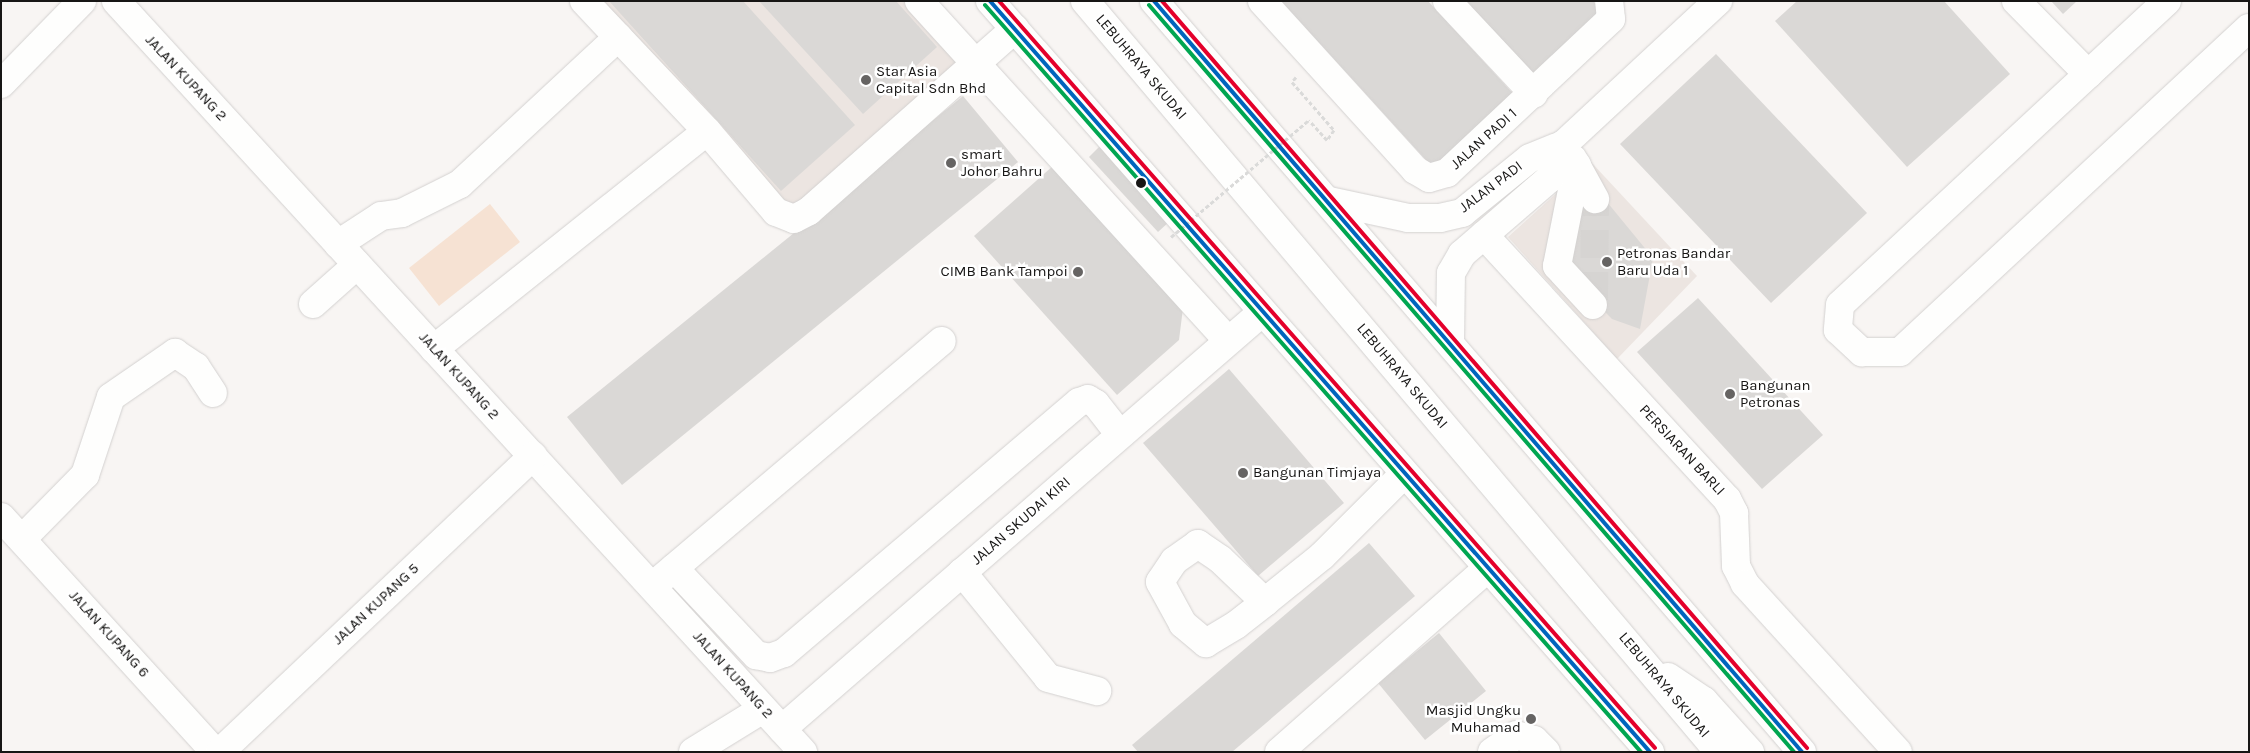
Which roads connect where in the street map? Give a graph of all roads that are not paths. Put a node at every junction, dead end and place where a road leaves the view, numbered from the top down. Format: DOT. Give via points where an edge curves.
graph roads {
  1 [pos="82,1"];
  2 [pos="116,1"];
  3 [pos="584,1"];
  4 [pos="919,1"];
  5 [pos="990,1"];
  6 [pos="1085,1"];
  7 [pos="1154,1"];
  8 [pos="1262,1"];
  9 [pos="1447,1"];
  10 [pos="1609,1"];
  11 [pos="2016,1"];
  12 [pos="2167,1"];
  13 [pos="1702,6"];
  14 [pos="2249,28"];
  15 [pos="1015,29"];
  16 [pos="618,37"];
  17 [pos="974,63"];
  18 [pos="2088,74"];
  19 [pos="1,84"];
  20 [pos="1534,94"];
  21 [pos="707,131"];
  22 [pos="1570,155"];
  23 [pos="1595,199"];
  24 [pos="1329,200"];
  25 [pos="1484,235"];
  26 [pos="338,244"];
  27 [pos="357,265"];
  28 [pos="313,304"];
  29 [pos="1261,313"];
  30 [pos="1575,333"];
  31 [pos="942,341"];
  32 [pos="1228,341"];
  33 [pos="1450,342"];
  34 [pos="434,349"];
  35 [pos="213,393"];
  36 [pos="1120,434"];
  37 [pos="533,456"];
  38 [pos="1404,474"];
  39 [pos="1,517"];
  40 [pos="22,539"];
  41 [pos="674,568"];
  42 [pos="1488,568"];
  43 [pos="962,572"];
  44 [pos="652,587"];
  45 [pos="1265,602"];
  46 [pos="1644,661"];
  47 [pos="1097,690"];
  48 [pos="763,709"];
  49 [pos="782,729"];
  50 [pos="1648,751"];
  51 [pos="215,752"];
  52 [pos="220,752"];
  53 [pos="693,752"];
  54 [pos="803,752"];
  55 [pos="1279,752"];
  56 [pos="1492,752"];
  57 [pos="1546,752"];
  58 [pos="1719,752"];
  59 [pos="1750,752"];
  60 [pos="1802,752"];
  61 [pos="1898,752"];
  1 -- 19 [label="main road"];
  2 -- 26 [label="main road, JALAN KUPANG 2"];
  3 -- 16 [label="main road"];
  4 -- 17 [label="main road"];
  5 -- 15 [label="main road"];
  6 -- 46 [label="main road, LEBUHRAYA SKUDAI"];
  7 -- 24 [label="main road"];
  8 -- 20 [label="main road, JALAN PADI 1" via="1415,170 1429,178 1447,173"];
  9 -- 20 [label="main road"];
  10 -- 20 [label="main road, JALAN PADI 1" via="1611,19"];
  11 -- 18 [label="main road"];
  12 -- 18 [label="main road"];
  13 -- 22 [label="main road, JALAN PADI"];
  14 -- 18 [label="main road" via="1900,352 1862,352 1838,330 1840,305"];
  15 -- 17 [label="main road"];
  15 -- 29 [label="main road"];
  16 -- 21 [label="main road"];
  16 -- 26 [label="main road" via="460,184 402,213 381,216"];
  17 -- 21 [label="main road" via="809,211 794,219 776,212"];
  17 -- 32 [label="main road"];
  21 -- 34 [label="main road"];
  22 -- 23 [label="main road"];
  22 -- 24 [label="main road, JALAN PADI" via="1530,158 1462,213 1440,218 1408,218"];
  22 -- 25 [label="main road, JALAN PADI" via="1549,179"];
  22 -- 30 [label="main road" via="1556,266 1593,302"];
  24 -- 33 [label="main road"];
  25 -- 30 [label="main road, PERSIARAN BARLI"];
  25 -- 33 [label="main road, JALAN PADI" via="1462,254 1452,273"];
  26 -- 27 [label="main road, JALAN KUPANG 2"];
  27 -- 28 [label="main road"];
  27 -- 34 [label="main road, JALAN KUPANG 2"];
  29 -- 32 [label="main road, JALAN SKUDAI KIRI"];
  29 -- 38 [label="main road"];
  30 -- 61 [label="main road, PERSIARAN BARLI" via="1727,499 1734,512 1736,566 1745,584"];
  31 -- 41 [label="main road"];
  32 -- 36 [label="main road, JALAN SKUDAI KIRI"];
  33 -- 60 [label="main road"];
  34 -- 37 [label="main road, JALAN KUPANG 2"];
  35 -- 40 [label="main road" via="196,367 175,353 111,397 84,475"];
  36 -- 41 [label="main road" via="1096,404 1088,399 1079,402 784,653 770,658 756,655"];
  36 -- 43 [label="main road, JALAN SKUDAI KIRI"];
  37 -- 44 [label="main road, JALAN KUPANG 2"];
  37 -- 52 [label="main road, JALAN KUPANG 5"];
  38 -- 42 [label="main road"];
  38 -- 45 [label="main road" via="1322,556"];
  39 -- 40 [label="main road, JALAN KUPANG 6"];
  40 -- 51 [label="main road, JALAN KUPANG 6"];
  41 -- 44 [label="main road"];
  42 -- 50 [label="main road"];
  42 -- 55 [label="main road"];
  43 -- 47 [label="main road" via="1048,678"];
  43 -- 49 [label="main road, JALAN SKUDAI KIRI"];
  44 -- 48 [label="main road, JALAN KUPANG 2"];
  46 -- 58 [label="main road, LEBUHRAYA SKUDAI"];
  46 -- 59 [label="main road" via="1704,701"];
  48 -- 49 [label="main road, JALAN KUPANG 2"];
  48 -- 53 [label="main road"];
  49 -- 54 [label="main road, JALAN KUPANG 2"];
  56 -- 57 [label="main road" via="1516,735 1534,740"];
}
